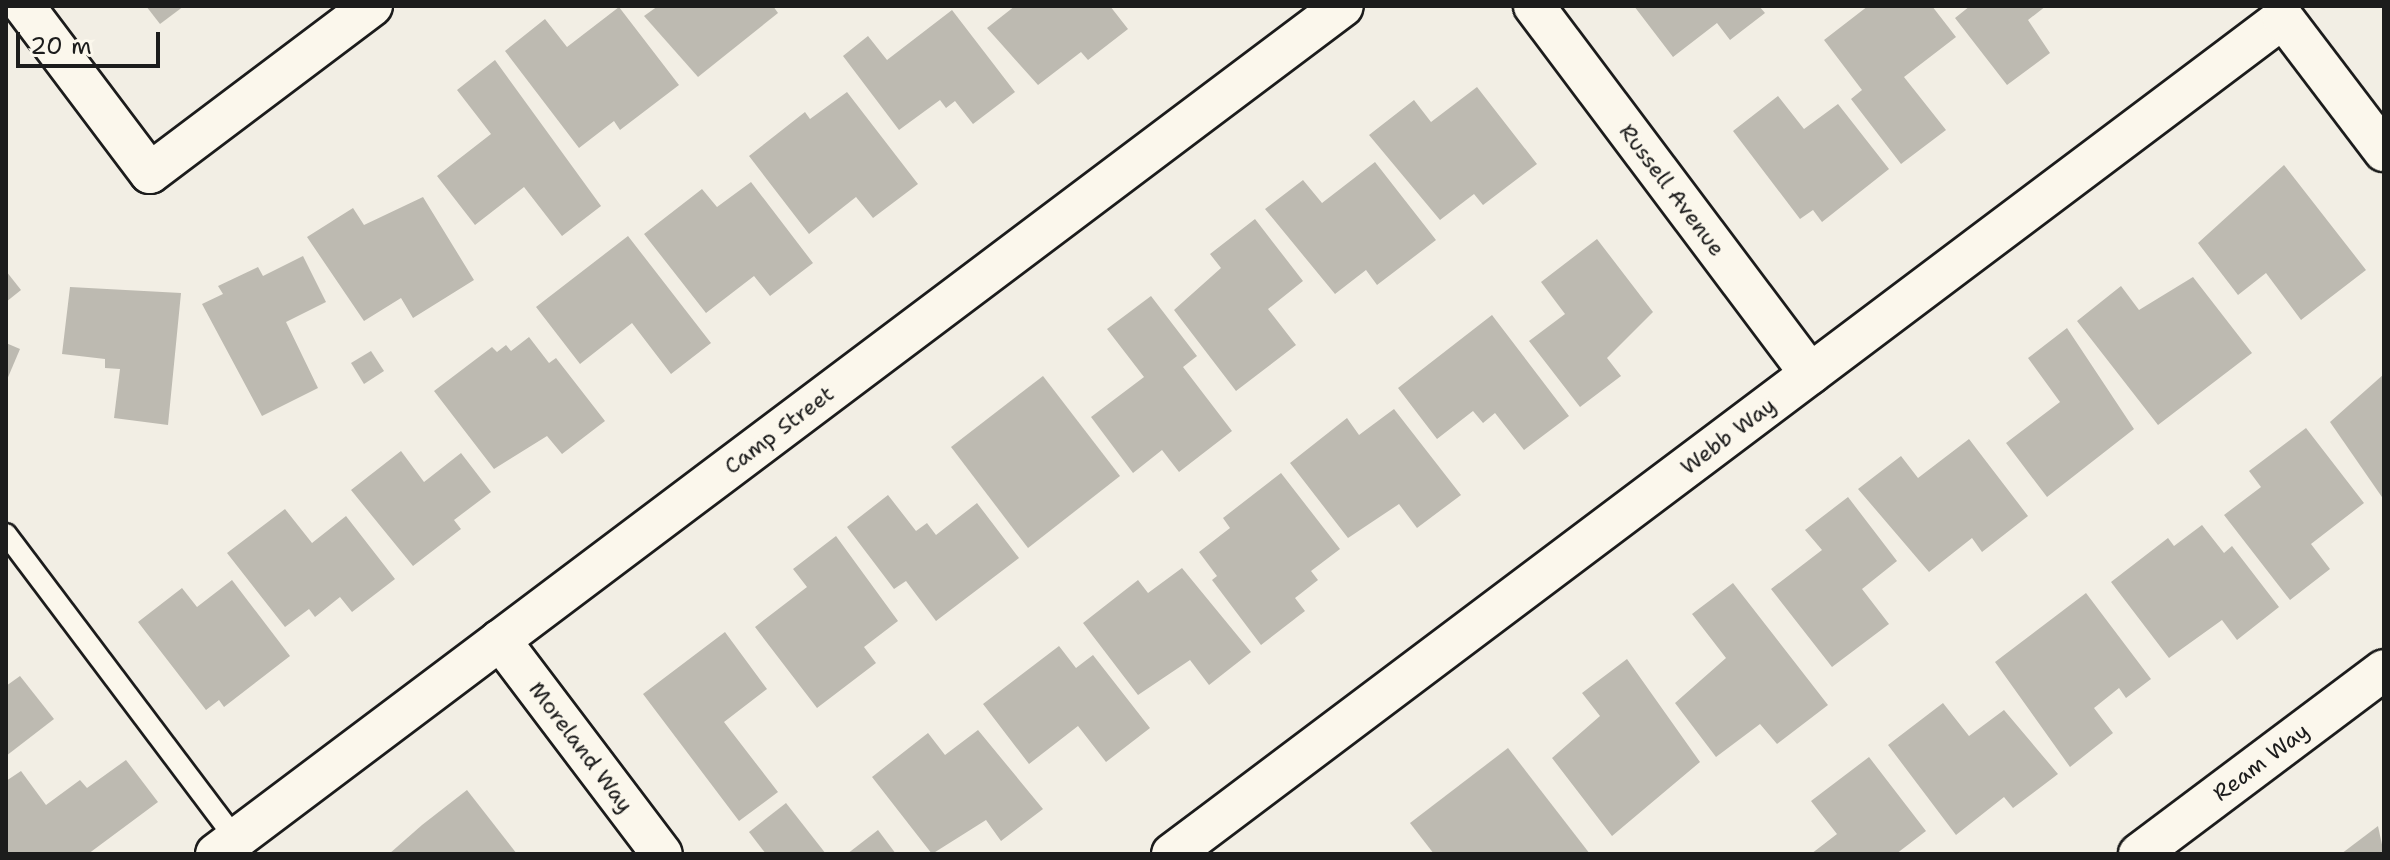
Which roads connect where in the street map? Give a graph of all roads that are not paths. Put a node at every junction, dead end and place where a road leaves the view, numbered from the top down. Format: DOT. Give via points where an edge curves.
graph roads {
  1 [pos="24,6"];
  2 [pos="372,6"];
  3 [pos="1343,6"];
  4 [pos="1534,6"];
  5 [pos="2384,151"];
  6 [pos="1810,374"];
  7 [pos="6,534"];
  8 [pos="500,640"];
  9 [pos="2384,670"];
  10 [pos="233,849"];
  11 [pos="662,854"];
  12 [pos="1172,854"];
  13 [pos="2139,854"];
  1 -- 2 [label="street" via="150,173"];
  3 -- 8 [label="street, Camp Street"];
  4 -- 6 [label="street, Russell Avenue"];
  5 -- 6 [label="street, Webb Way" via="2283,18"];
  6 -- 12 [label="street, Webb Way"];
  7 -- 10 [label="lane"];
  8 -- 10 [label="street, Camp Street"];
  8 -- 11 [label="street, Moreland Way"];
  9 -- 13 [label="street, Ream Way"];
}
